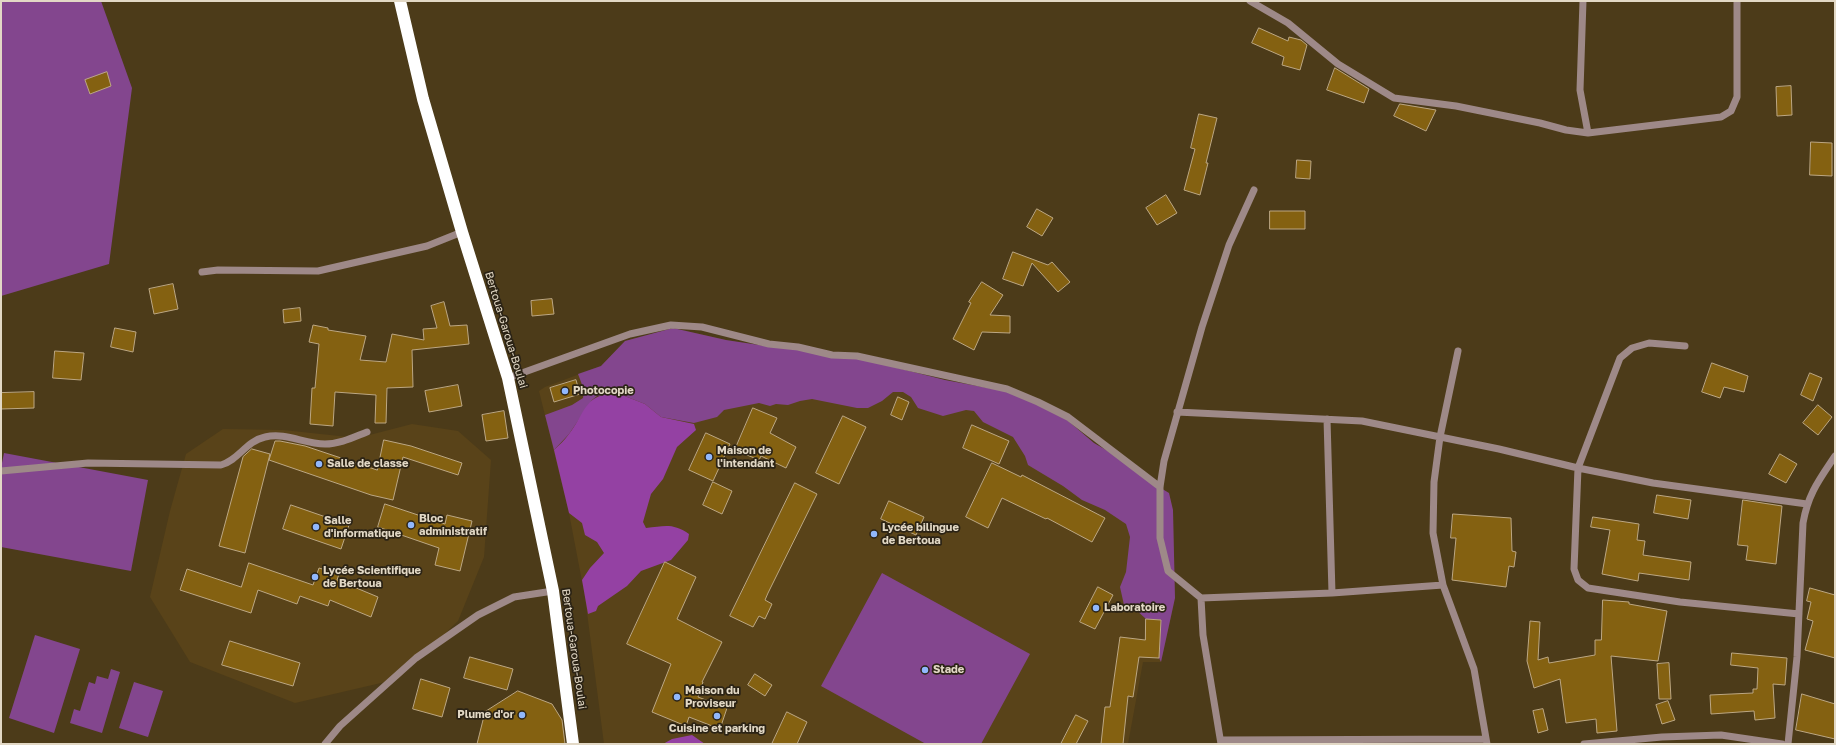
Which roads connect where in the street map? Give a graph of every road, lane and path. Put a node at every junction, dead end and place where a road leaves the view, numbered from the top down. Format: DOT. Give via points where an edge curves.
graph roads {
  1 [pos="400,1"];
  2 [pos="1250,1"];
  3 [pos="1583,1"];
  4 [pos="1737,1"];
  5 [pos="1588,133"];
  6 [pos="1254,190"];
  7 [pos="462,232"];
  8 [pos="202,272"];
  9 [pos="1685,346"];
  10 [pos="1458,351"];
  11 [pos="508,378"];
  12 [pos="1178,412"];
  13 [pos="1327,419"];
  14 [pos="367,432"];
  15 [pos="1440,437"];
  16 [pos="1835,456"];
  17 [pos="1578,468"];
  18 [pos="1,471"];
  19 [pos="1160,487"];
  20 [pos="1807,504"];
  21 [pos="1443,586"];
  22 [pos="553,591"];
  23 [pos="1332,593"];
  24 [pos="1202,598"];
  25 [pos="1798,614"];
  26 [pos="1662,740"];
  27 [pos="1487,741"];
  28 [pos="1221,742"];
  29 [pos="1339,742"];
  30 [pos="324,744"];
  31 [pos="573,744"];
  32 [pos="1584,744"];
  33 [pos="1782,744"];
  34 [pos="1788,744"];
  1 -- 7 [label="highway, Bertoua-Garoua-Boulai" via="423,100"];
  2 -- 5 [label="street" via="1288,24 1338,64 1394,98 1456,106"];
  3 -- 5 [label="street" via="1580,90"];
  4 -- 5 [label="street" via="1737,97 1731,111 1721,117"];
  6 -- 12 [label="street" via="1229,245 1202,326"];
  7 -- 8 [label="street" via="427,246 318,271"];
  7 -- 11 [label="highway, Bertoua-Garoua-Boulai"];
  9 -- 17 [label="street" via="1650,344 1632,348 1620,358"];
  10 -- 15 [label="street"];
  11 -- 19 [label="street" via="644,331 671,325 702,327 750,340 832,355 857,356 1007,389 1068,417"];
  11 -- 22 [label="highway, Bertoua-Garoua-Boulai"];
  12 -- 13 [label="street"];
  12 -- 19 [label="street" via="1164,461"];
  13 -- 15 [label="street" via="1362,421"];
  13 -- 23 [label="street"];
  14 -- 18 [label="street" via="344,441 326,444 287,436 264,437 253,441 234,459 221,465 88,463"];
  15 -- 17 [label="street" via="1499,448"];
  15 -- 21 [label="street" via="1434,482 1433,533"];
  16 -- 20 [label="street" via="1815,485"];
  17 -- 20 [label="street" via="1653,483"];
  17 -- 25 [label="street" via="1574,569 1578,580 1588,588 1680,602"];
  19 -- 24 [label="street" via="1160,538 1168,571"];
  20 -- 25 [label="street" via="1803,523"];
  21 -- 23 [label="street"];
  21 -- 27 [label="street" via="1474,669"];
  22 -- 30 [label="street" via="514,597 478,615 416,658 340,726"];
  22 -- 31 [label="highway, Bertoua-Garoua-Boulai"];
  23 -- 24 [label="street"];
  24 -- 28 [label="street" via="1204,643"];
  25 -- 34 [label="street" via="1797,657"];
  26 -- 32 [label="street"];
  26 -- 33 [label="street" via="1721,735"];
  27 -- 29 [label="street"];
  28 -- 29 [label="street"];
}
